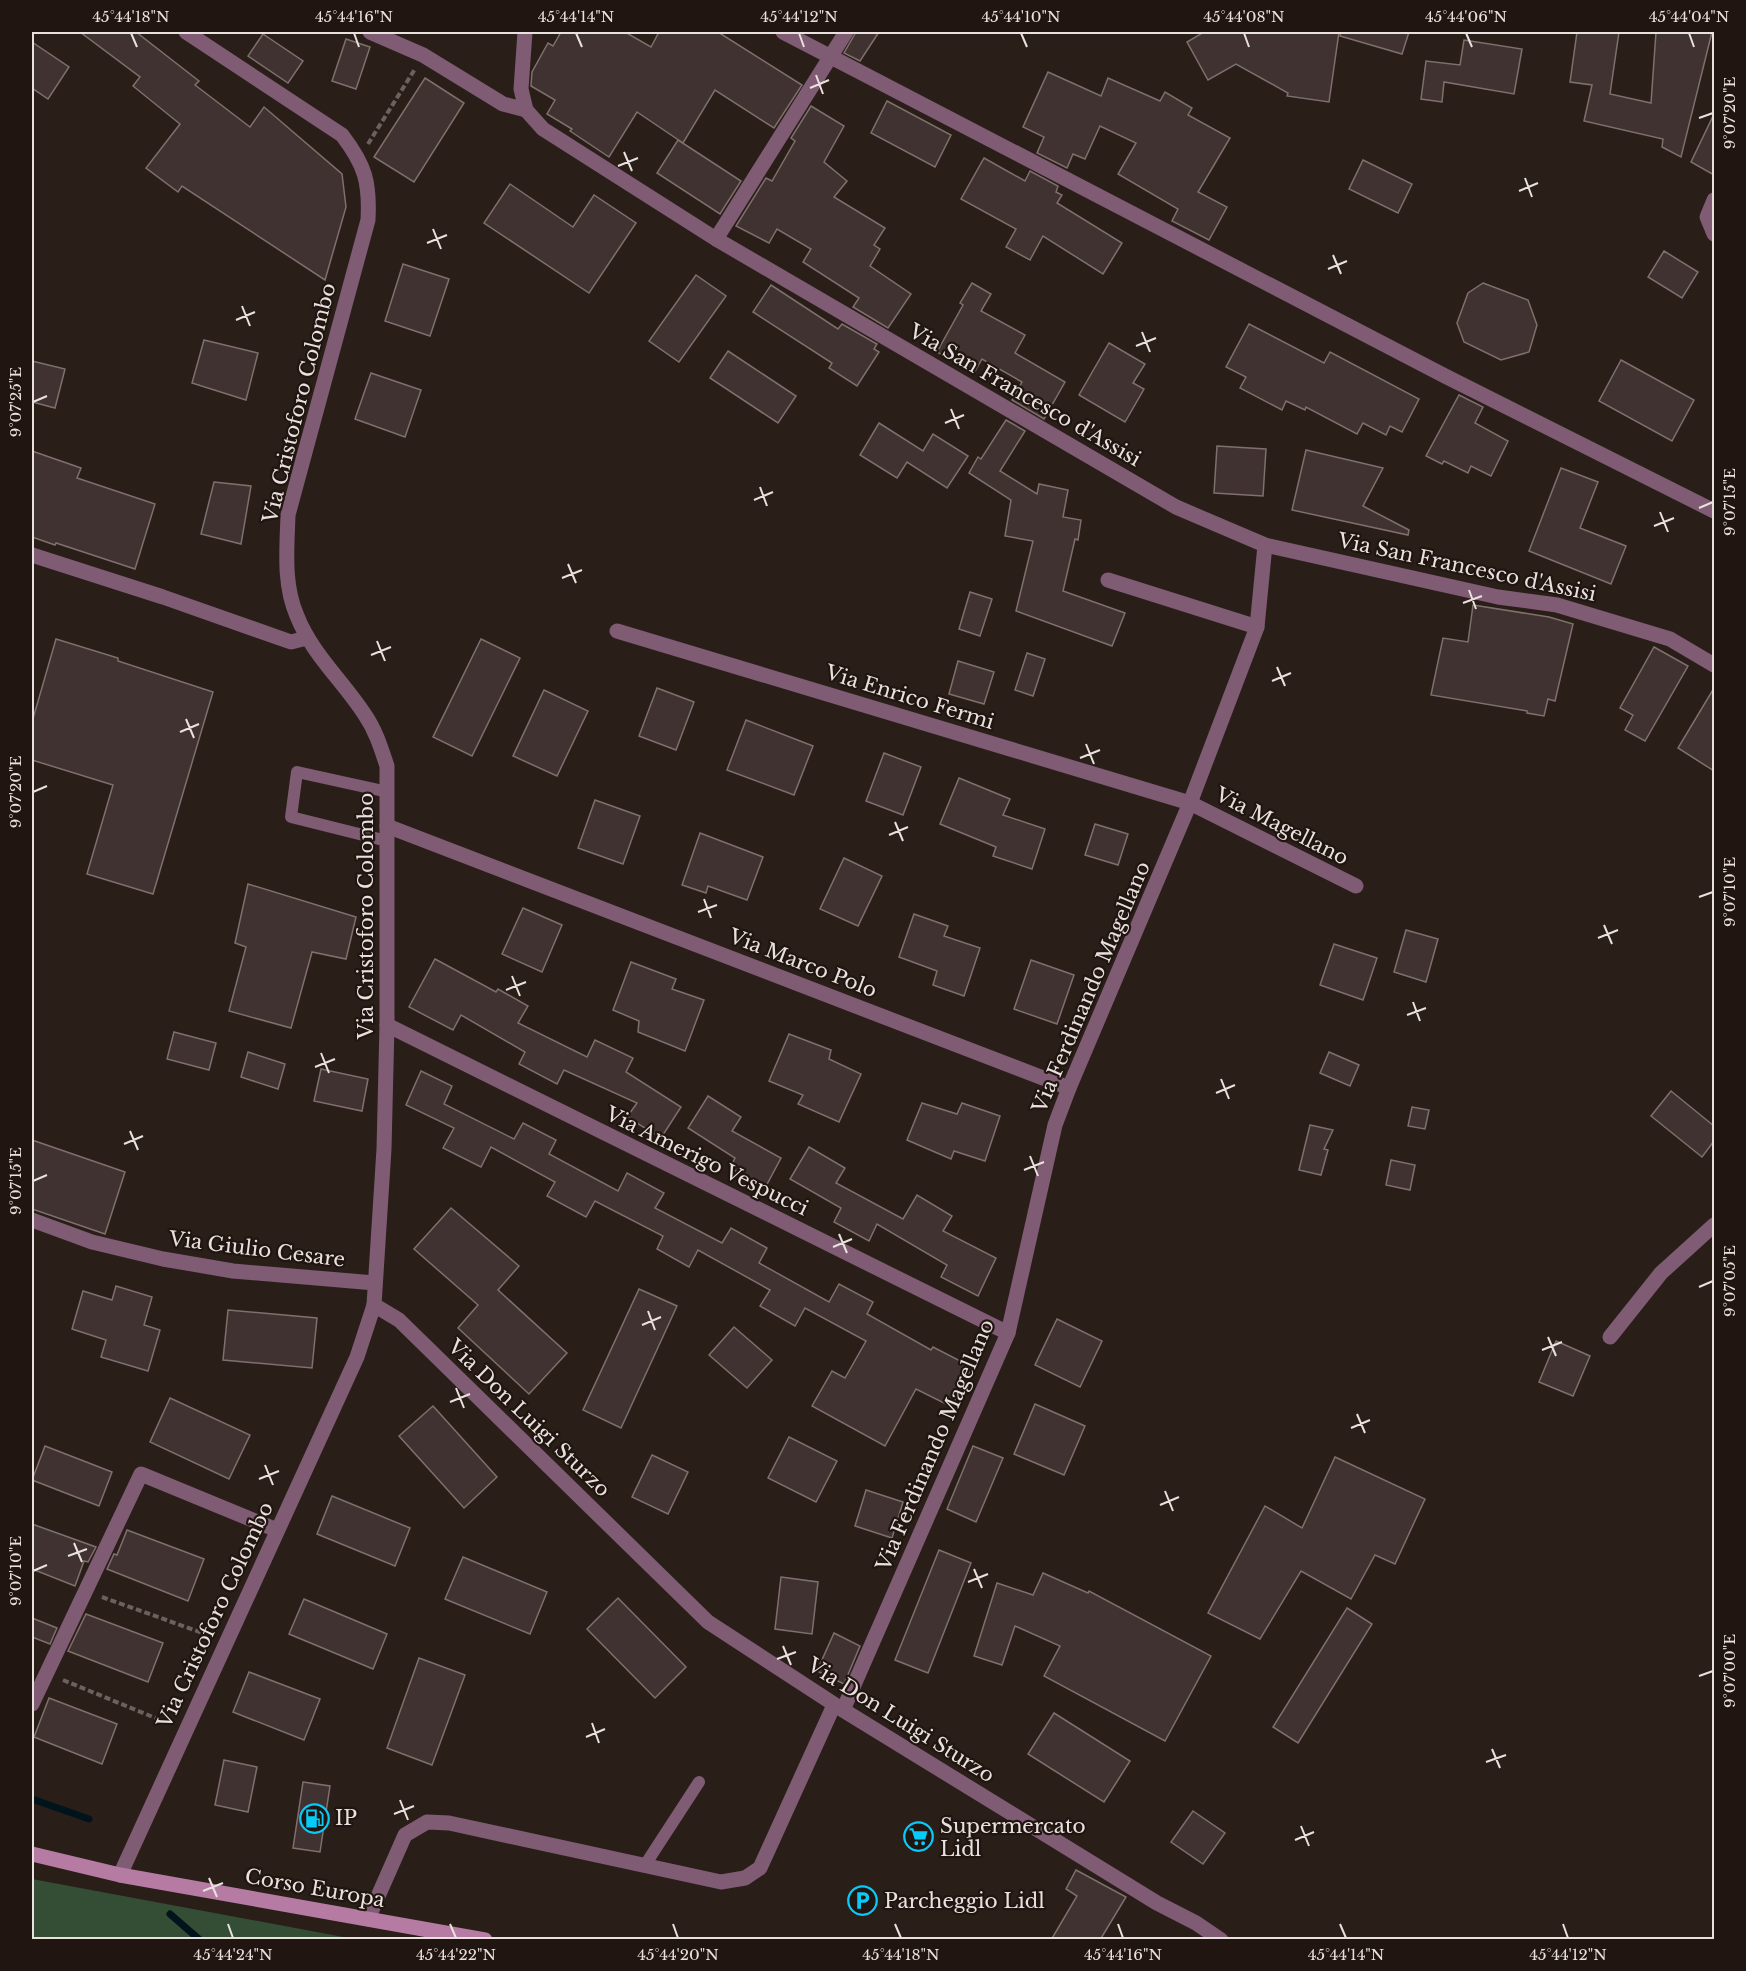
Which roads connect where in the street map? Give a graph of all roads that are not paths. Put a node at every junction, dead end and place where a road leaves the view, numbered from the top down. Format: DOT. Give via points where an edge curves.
graph roads {
  1 [pos="186,32"];
  2 [pos="370,32"];
  3 [pos="525,32"];
  4 [pos="783,32"];
  5 [pos="846,32"];
  6 [pos="830,56"];
  7 [pos="526,110"];
  8 [pos="1714,200"];
  9 [pos="1714,234"];
  10 [pos="716,238"];
  11 [pos="1714,511"];
  12 [pos="1265,545"];
  13 [pos="32,555"];
  14 [pos="1108,580"];
  15 [pos="1257,627"];
  16 [pos="617,631"];
  17 [pos="307,638"];
  18 [pos="1714,665"];
  19 [pos="388,792"];
  20 [pos="1190,803"];
  21 [pos="387,834"];
  22 [pos="1356,886"];
  23 [pos="387,1025"];
  24 [pos="1069,1088"];
  25 [pos="32,1220"];
  26 [pos="1714,1225"];
  27 [pos="375,1283"];
  28 [pos="374,1305"];
  29 [pos="1008,1333"];
  30 [pos="1610,1336"];
  31 [pos="277,1530"];
  32 [pos="32,1704"];
  33 [pos="839,1707"];
  34 [pos="699,1782"];
  35 [pos="32,1854"];
  36 [pos="645,1865"];
  37 [pos="120,1875"];
  38 [pos="368,1919"];
  39 [pos="485,1940"];
  40 [pos="1221,1940"];
  1 -- 17 [label="street, Via Cristoforo Colombo" via="342,135 365,174 368,220 288,515 288,585"];
  2 -- 7 [label="street, Via San Francesco d'Assisi" via="423,56 503,104"];
  3 -- 7 [label="street" via="521,89"];
  4 -- 6 [label="street"];
  5 -- 6 [label="street"];
  6 -- 10 [label="street"];
  6 -- 11 [label="street" via="1444,376"];
  7 -- 10 [label="street, Via San Francesco d'Assisi" via="543,129"];
  8 -- 9 [label="street" via="1707,217"];
  10 -- 12 [label="street, Via San Francesco d'Assisi" via="1176,507"];
  12 -- 15 [label="street, Via Ferdinando Magellano"];
  12 -- 18 [label="street, Via San Francesco d'Assisi" via="1498,597 1557,604 1670,639"];
  13 -- 17 [label="street" via="291,642"];
  14 -- 15 [label="street"];
  15 -- 20 [label="street, Via Ferdinando Magellano"];
  16 -- 20 [label="street, Via Enrico Fermi"];
  17 -- 19 [label="street, Via Cristoforo Colombo" via="366,716 387,766"];
  19 -- 21 [label="street, Via Cristoforo Colombo"];
  19 -- 21 [label="lane" via="297,772 291,817"];
  20 -- 22 [label="street, Via Magellano"];
  20 -- 24 [label="street, Via Ferdinando Magellano"];
  21 -- 23 [label="street, Via Cristoforo Colombo"];
  21 -- 24 [label="street, Via Marco Polo"];
  23 -- 27 [label="street, Via Cristoforo Colombo"];
  23 -- 29 [label="street, Via Amerigo Vespucci"];
  24 -- 29 [label="street, Via Ferdinando Magellano" via="1055,1125"];
  25 -- 27 [label="street, Via Giulio Cesare" via="92,1242 163,1259 233,1271"];
  26 -- 30 [label="street" via="1661,1273"];
  27 -- 28 [label="street, Via Cristoforo Colombo"];
  28 -- 31 [label="street, Via Cristoforo Colombo" via="357,1357"];
  28 -- 33 [label="street, Via Don Luigi Sturzo" via="399,1320 708,1622"];
  29 -- 33 [label="street, Via Ferdinando Magellano"];
  31 -- 32 [label="street" via="141,1474"];
  31 -- 37 [label="street, Via Cristoforo Colombo"];
  33 -- 36 [label="street, Via Ferdinando Magellano" via="760,1868 745,1878 721,1882"];
  33 -- 40 [label="street, Via Don Luigi Sturzo"];
  34 -- 36 [label="lane"];
  35 -- 37 [label="main road, Corso Europa"];
  36 -- 38 [label="street, Via Ferdinando Magellano" via="449,1823 427,1822 405,1834"];
  37 -- 38 [label="main road, Corso Europa"];
  38 -- 39 [label="main road, Corso Europa"];
}
